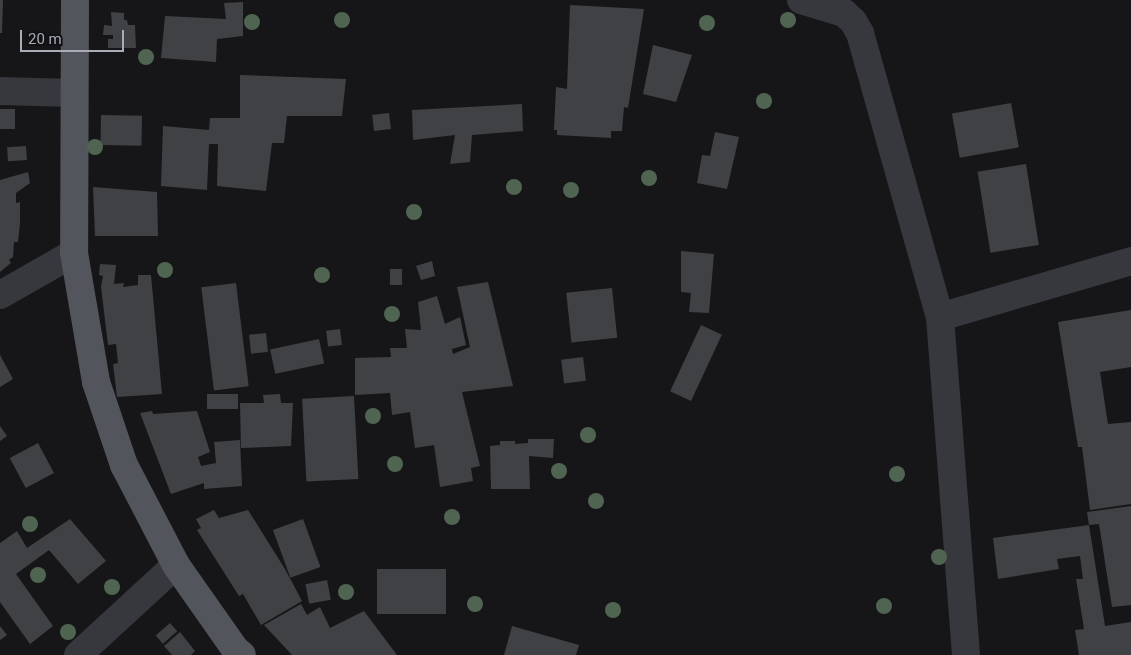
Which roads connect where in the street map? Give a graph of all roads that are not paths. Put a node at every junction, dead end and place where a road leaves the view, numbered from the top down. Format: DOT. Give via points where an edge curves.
graph roads {
  1 [pos="75,0"];
  2 [pos="802,0"];
  3 [pos="0,91"];
  4 [pos="74,93"];
  5 [pos="74,253"];
  6 [pos="1131,261"];
  7 [pos="0,295"];
  8 [pos="940,317"];
  9 [pos="176,565"];
  10 [pos="78,655"];
  11 [pos="242,655"];
  12 [pos="966,655"];
  1 -- 4 [label="main road"];
  2 -- 8 [label="street" via="844,13 860,33"];
  3 -- 4 [label="street"];
  4 -- 5 [label="main road"];
  5 -- 7 [label="street"];
  5 -- 9 [label="main road" via="96,382 124,465"];
  6 -- 8 [label="street"];
  8 -- 12 [label="street"];
  9 -- 10 [label="street"];
  9 -- 11 [label="main road"];
}
